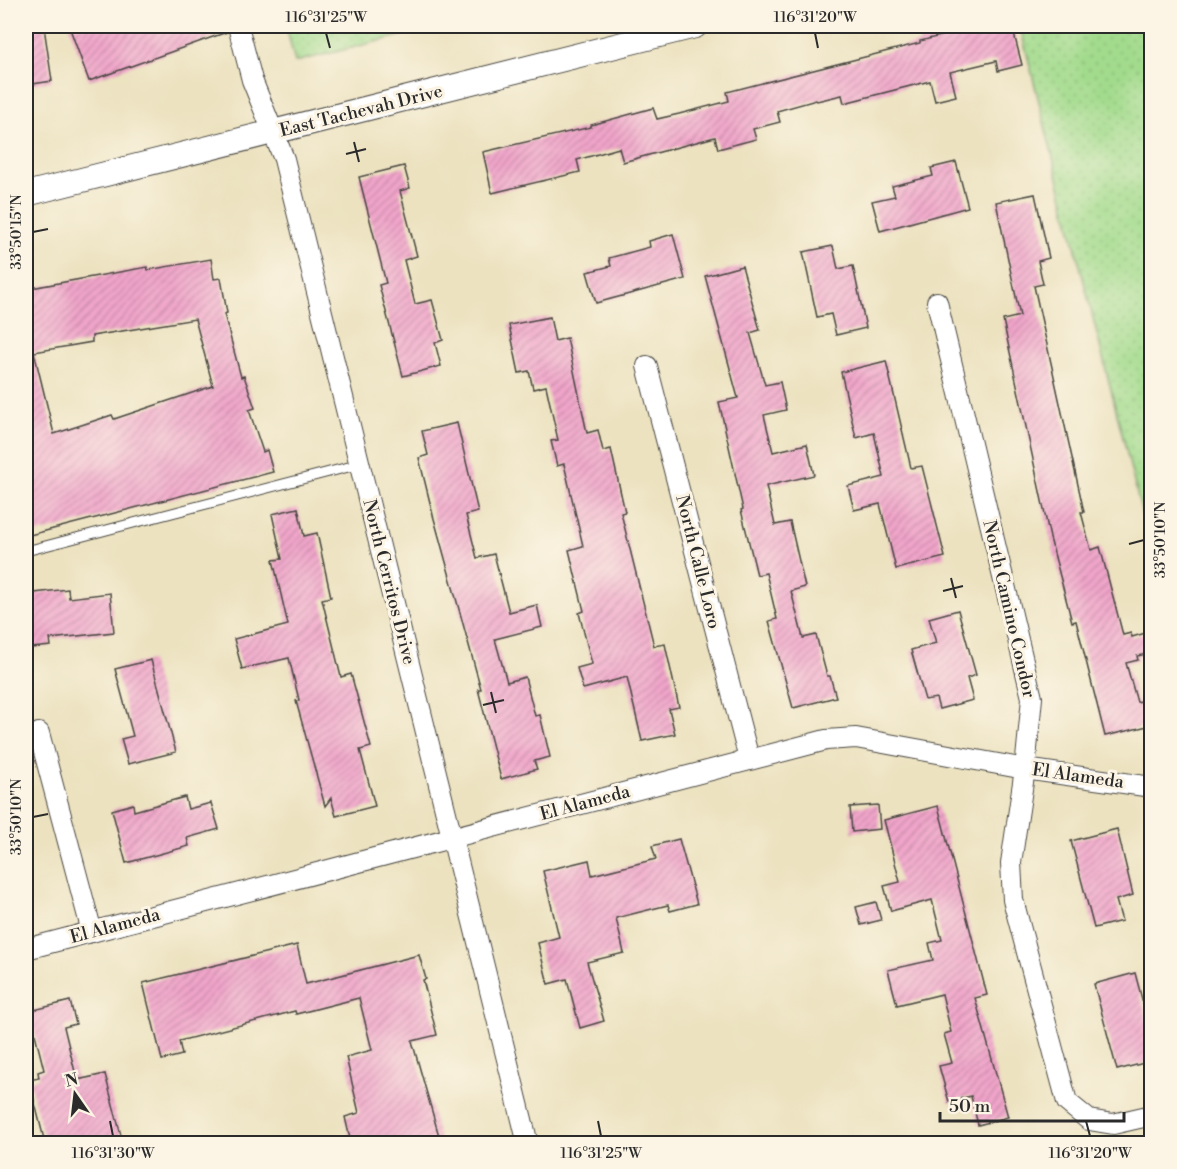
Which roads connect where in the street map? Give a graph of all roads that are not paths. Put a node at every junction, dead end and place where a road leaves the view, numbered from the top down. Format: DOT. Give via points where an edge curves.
graph roads {
  1 [pos="238,26"];
  2 [pos="695,26"];
  3 [pos="273,133"];
  4 [pos="26,194"];
  5 [pos="937,302"];
  6 [pos="647,366"];
  7 [pos="360,464"];
  8 [pos="26,551"];
  9 [pos="39,733"];
  10 [pos="749,759"];
  11 [pos="1025,769"];
  12 [pos="1152,787"];
  13 [pos="453,839"];
  14 [pos="92,932"];
  15 [pos="26,949"];
  16 [pos="1152,1115"];
  17 [pos="528,1143"];
  1 -- 3 [label="street, North Cerritos Drive" via="252,80"];
  2 -- 3 [label="street, East Tachevah Drive"];
  3 -- 4 [label="street, East Tachevah Drive"];
  3 -- 7 [label="street, North Cerritos Drive" via="284,159"];
  5 -- 11 [label="street, North Camino Condor" via="1032,698"];
  6 -- 10 [label="street, North Calle Loro"];
  7 -- 8 [label="lane"];
  7 -- 13 [label="street, North Cerritos Drive"];
  9 -- 14 [label="street"];
  10 -- 11 [label="street, El Alameda" via="826,740 856,738"];
  10 -- 13 [label="street, El Alameda"];
  11 -- 12 [label="street, El Alameda"];
  11 -- 16 [label="street, North Camino Condor" via="1011,863 1013,900 1067,1102 1089,1120 1113,1124"];
  13 -- 14 [label="street, El Alameda"];
  13 -- 17 [label="street, North Cerritos Drive"];
  14 -- 15 [label="street, El Alameda"];
}
